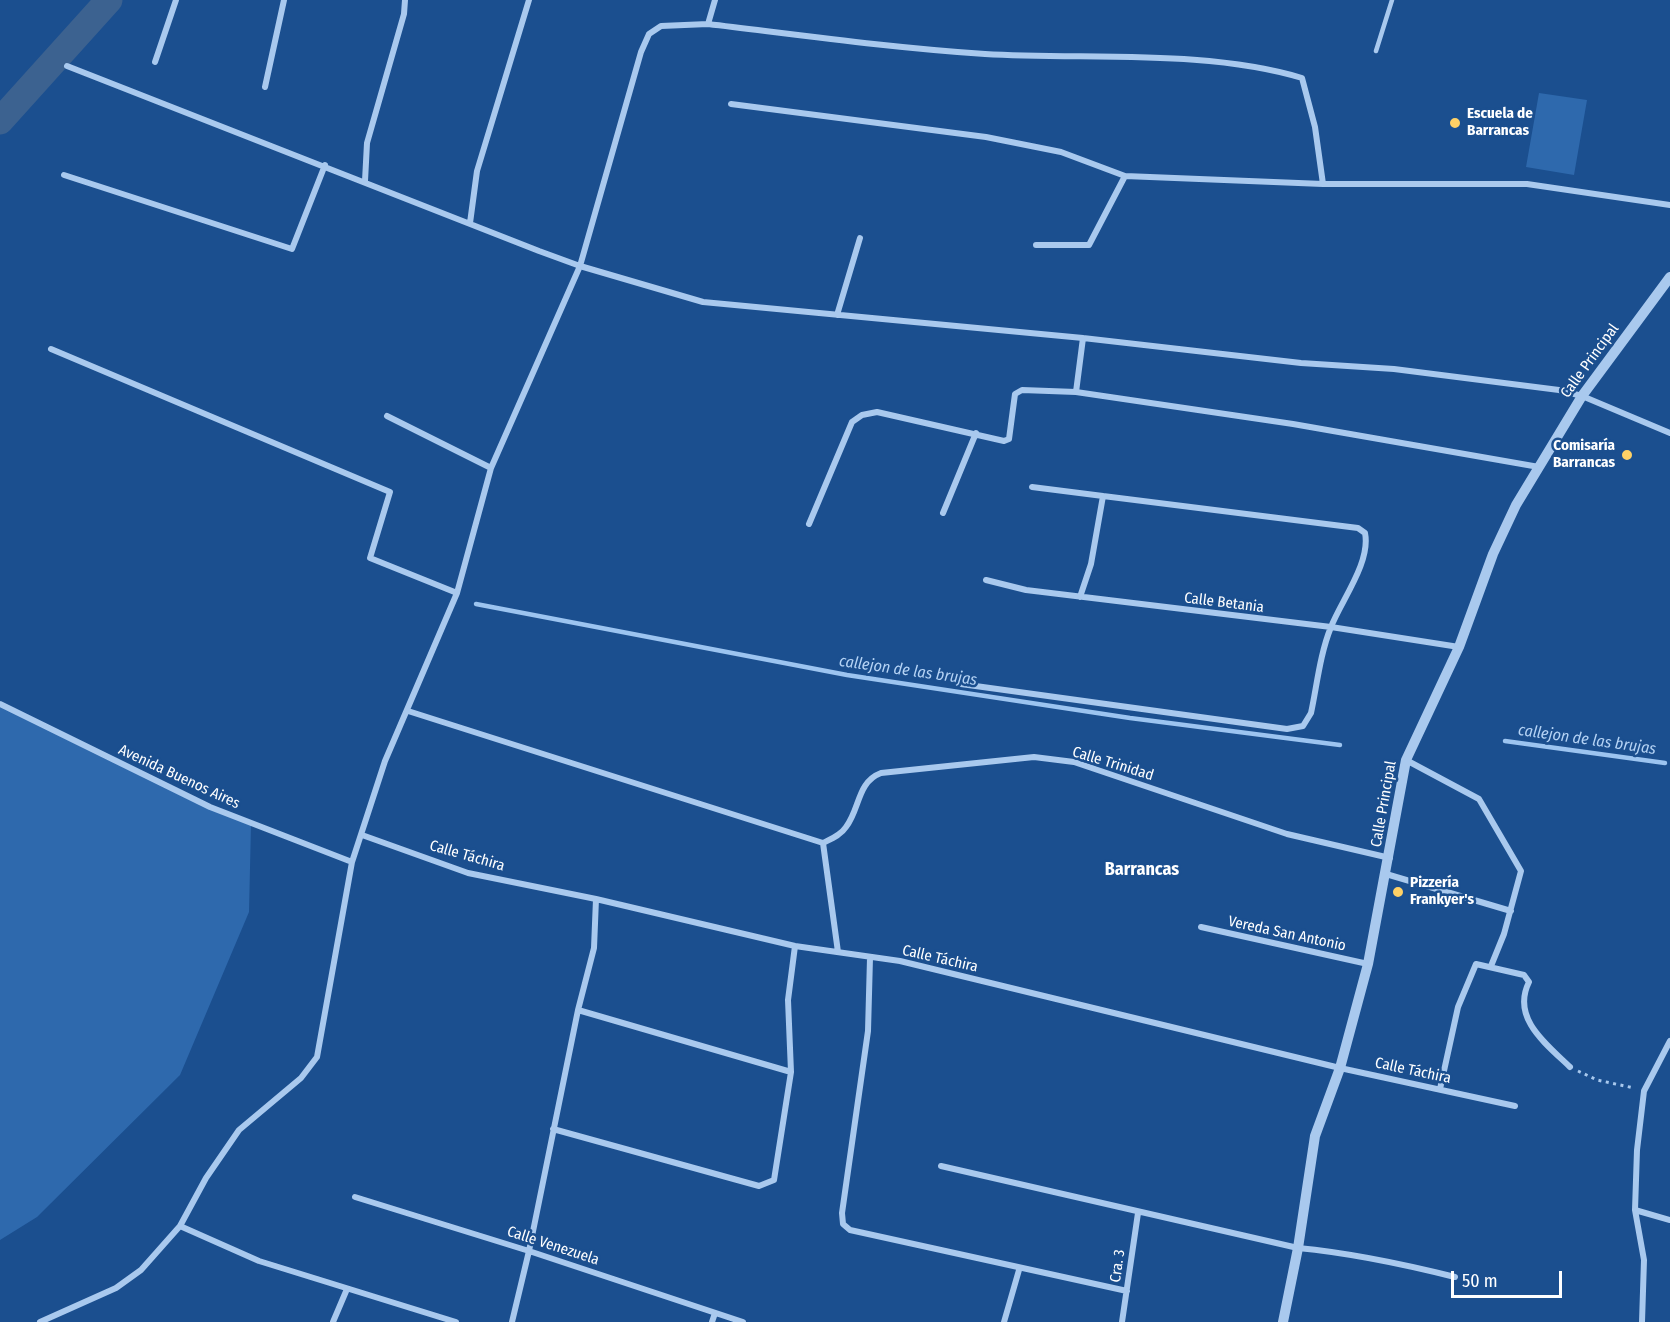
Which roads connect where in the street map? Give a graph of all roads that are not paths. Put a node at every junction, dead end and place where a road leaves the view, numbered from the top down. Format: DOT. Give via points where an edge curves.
graph roads {
  1 [pos="176,0"];
  2 [pos="284,0"];
  3 [pos="405,0"];
  4 [pos="529,0"];
  5 [pos="716,0"];
  6 [pos="1392,0"];
  7 [pos="708,24"];
  8 [pos="1376,51"];
  9 [pos="155,62"];
  10 [pos="67,66"];
  11 [pos="265,87"];
  12 [pos="731,104"];
  13 [pos="325,165"];
  14 [pos="64,174"];
  15 [pos="1125,176"];
  16 [pos="365,181"];
  17 [pos="1323,184"];
  18 [pos="1670,205"];
  19 [pos="470,223"];
  20 [pos="860,238"];
  21 [pos="1036,245"];
  22 [pos="580,266"];
  23 [pos="1669,281"];
  24 [pos="837,315"];
  25 [pos="1083,338"];
  26 [pos="51,349"];
  27 [pos="1076,392"];
  28 [pos="1582,396"];
  29 [pos="387,416"];
  30 [pos="976,433"];
  31 [pos="1670,433"];
  32 [pos="1540,467"];
  33 [pos="491,468"];
  34 [pos="1032,487"];
  35 [pos="1103,496"];
  36 [pos="942,513"];
  37 [pos="809,524"];
  38 [pos="986,580"];
  39 [pos="457,593"];
  40 [pos="1080,597"];
  41 [pos="1331,627"];
  42 [pos="1459,647"];
  43 [pos="961,684"];
  44 [pos="0,704"];
  45 [pos="408,711"];
  46 [pos="1406,760"];
  47 [pos="362,835"];
  48 [pos="823,843"];
  49 [pos="1390,858"];
  50 [pos="352,862"];
  51 [pos="1386,874"];
  52 [pos="596,899"];
  53 [pos="1511,911"];
  54 [pos="1202,927"];
  55 [pos="795,946"];
  56 [pos="838,952"];
  57 [pos="870,958"];
  58 [pos="1368,964"];
  59 [pos="1491,966"];
  60 [pos="578,1010"];
  61 [pos="1670,1041"];
  62 [pos="1570,1067"];
  63 [pos="1340,1068"];
  64 [pos="791,1072"];
  65 [pos="1440,1089"];
  66 [pos="1515,1106"];
  67 [pos="553,1129"];
  68 [pos="940,1166"];
  69 [pos="355,1197"];
  70 [pos="1635,1210"];
  71 [pos="1138,1213"];
  72 [pos="1670,1220"];
  73 [pos="180,1226"];
  74 [pos="1298,1248"];
  75 [pos="529,1251"];
  76 [pos="1019,1269"];
  77 [pos="1455,1277"];
  78 [pos="347,1289"];
  79 [pos="1126,1291"];
  80 [pos="715,1313"];
  81 [pos="40,1322"];
  82 [pos="333,1322"];
  83 [pos="456,1322"];
  84 [pos="512,1322"];
  85 [pos="712,1322"];
  86 [pos="743,1322"];
  87 [pos="1004,1322"];
  88 [pos="1122,1322"];
  89 [pos="1283,1322"];
  90 [pos="1642,1322"];
  1 -- 9 [label="street"];
  2 -- 11 [label="street"];
  3 -- 16 [label="street" via="367,143"];
  4 -- 19 [label="street" via="477,171"];
  5 -- 7 [label="street"];
  6 -- 8 [label="lane"];
  7 -- 17 [label="street" via="985,54 1156,59 1282,72 1302,78"];
  7 -- 22 [label="street" via="661,26 649,34"];
  10 -- 13 [label="street"];
  12 -- 15 [label="street" via="986,137 1061,152"];
  13 -- 14 [label="street" via="292,249"];
  13 -- 16 [label="street"];
  15 -- 17 [label="street"];
  15 -- 21 [label="street" via="1089,245"];
  16 -- 19 [label="street"];
  17 -- 18 [label="street" via="1527,184"];
  19 -- 22 [label="street"];
  20 -- 24 [label="street"];
  22 -- 24 [label="street" via="703,302"];
  22 -- 33 [label="street"];
  23 -- 28 [label="street, Calle Principal"];
  24 -- 25 [label="street"];
  25 -- 27 [label="street"];
  25 -- 28 [label="street" via="1301,363 1394,369"];
  26 -- 39 [label="street" via="390,492 370,558"];
  27 -- 30 [label="street" via="1017,391 1007,441"];
  27 -- 32 [label="street" via="1395,440"];
  28 -- 31 [label="street"];
  28 -- 32 [label="street, Calle Principal"];
  29 -- 33 [label="street"];
  30 -- 36 [label="street"];
  30 -- 37 [label="street" via="877,412 862,415 852,422"];
  32 -- 42 [label="street, Calle Principal" via="1516,504 1493,554"];
  33 -- 39 [label="street"];
  34 -- 35 [label="street"];
  35 -- 40 [label="street" via="1091,564"];
  35 -- 41 [label="street" via="1358,528 1365,533 1367,543"];
  38 -- 40 [label="street, Calle Betania"];
  39 -- 45 [label="street"];
  40 -- 41 [label="street, Calle Betania"];
  41 -- 42 [label="street, Calle Betania"];
  41 -- 43 [label="street" via="1311,713 1303,726 1287,729"];
  42 -- 46 [label="street, Calle Principal"];
  44 -- 50 [label="street, Avenida Buenos Aires" via="210,807"];
  45 -- 47 [label="street" via="385,761"];
  45 -- 48 [label="street"];
  46 -- 49 [label="street, Calle Principal"];
  46 -- 53 [label="street" via="1479,799 1521,871"];
  47 -- 50 [label="street"];
  47 -- 52 [label="street, Calle Táchira" via="468,873"];
  48 -- 49 [label="street, Calle Trinidad" via="847,827 871,777 1034,758 1074,762 1287,834"];
  48 -- 56 [label="street"];
  49 -- 51 [label="street, Calle Principal"];
  50 -- 73 [label="street" via="317,1057 301,1078 239,1130"];
  51 -- 53 [label="street"];
  51 -- 58 [label="street, Calle Principal"];
  52 -- 55 [label="street, Calle Táchira"];
  52 -- 60 [label="street" via="594,948"];
  53 -- 59 [label="street"];
  54 -- 58 [label="street, Vereda San Antonio"];
  55 -- 56 [label="street, Calle Táchira"];
  55 -- 64 [label="street" via="788,1000"];
  56 -- 57 [label="street, Calle Táchira"];
  57 -- 63 [label="street, Calle Táchira" via="900,961"];
  57 -- 76 [label="street" via="868,1031 843,1224 850,1230"];
  58 -- 63 [label="street, Calle Principal"];
  59 -- 62 [label="street" via="1524,975 1529,982 1524,992 1528,1022"];
  59 -- 65 [label="street" via="1476,964 1458,1007"];
  60 -- 64 [label="street"];
  60 -- 67 [label="street"];
  61 -- 70 [label="street" via="1644,1091"];
  63 -- 65 [label="street, Calle Táchira"];
  63 -- 74 [label="street, Calle Principal" via="1315,1136"];
  64 -- 67 [label="street" via="774,1180 768,1184 759,1186"];
  65 -- 66 [label="street, Calle Táchira"];
  67 -- 75 [label="street"];
  68 -- 71 [label="street"];
  69 -- 75 [label="street, Calle Venezuela"];
  70 -- 72 [label="street"];
  70 -- 90 [label="street" via="1644,1260"];
  71 -- 74 [label="street"];
  71 -- 79 [label="street, Cra. 3"];
  73 -- 78 [label="street" via="259,1261"];
  73 -- 81 [label="street" via="141,1269 116,1288"];
  74 -- 77 [label="street" via="1322,1249"];
  74 -- 89 [label="street, Calle Principal"];
  75 -- 80 [label="street, Calle Venezuela"];
  75 -- 84 [label="street"];
  76 -- 79 [label="street"];
  76 -- 87 [label="street"];
  78 -- 82 [label="street"];
  78 -- 83 [label="street"];
  79 -- 88 [label="street, Cra. 3"];
  80 -- 85 [label="street"];
  80 -- 86 [label="street, Calle Venezuela"];
}
